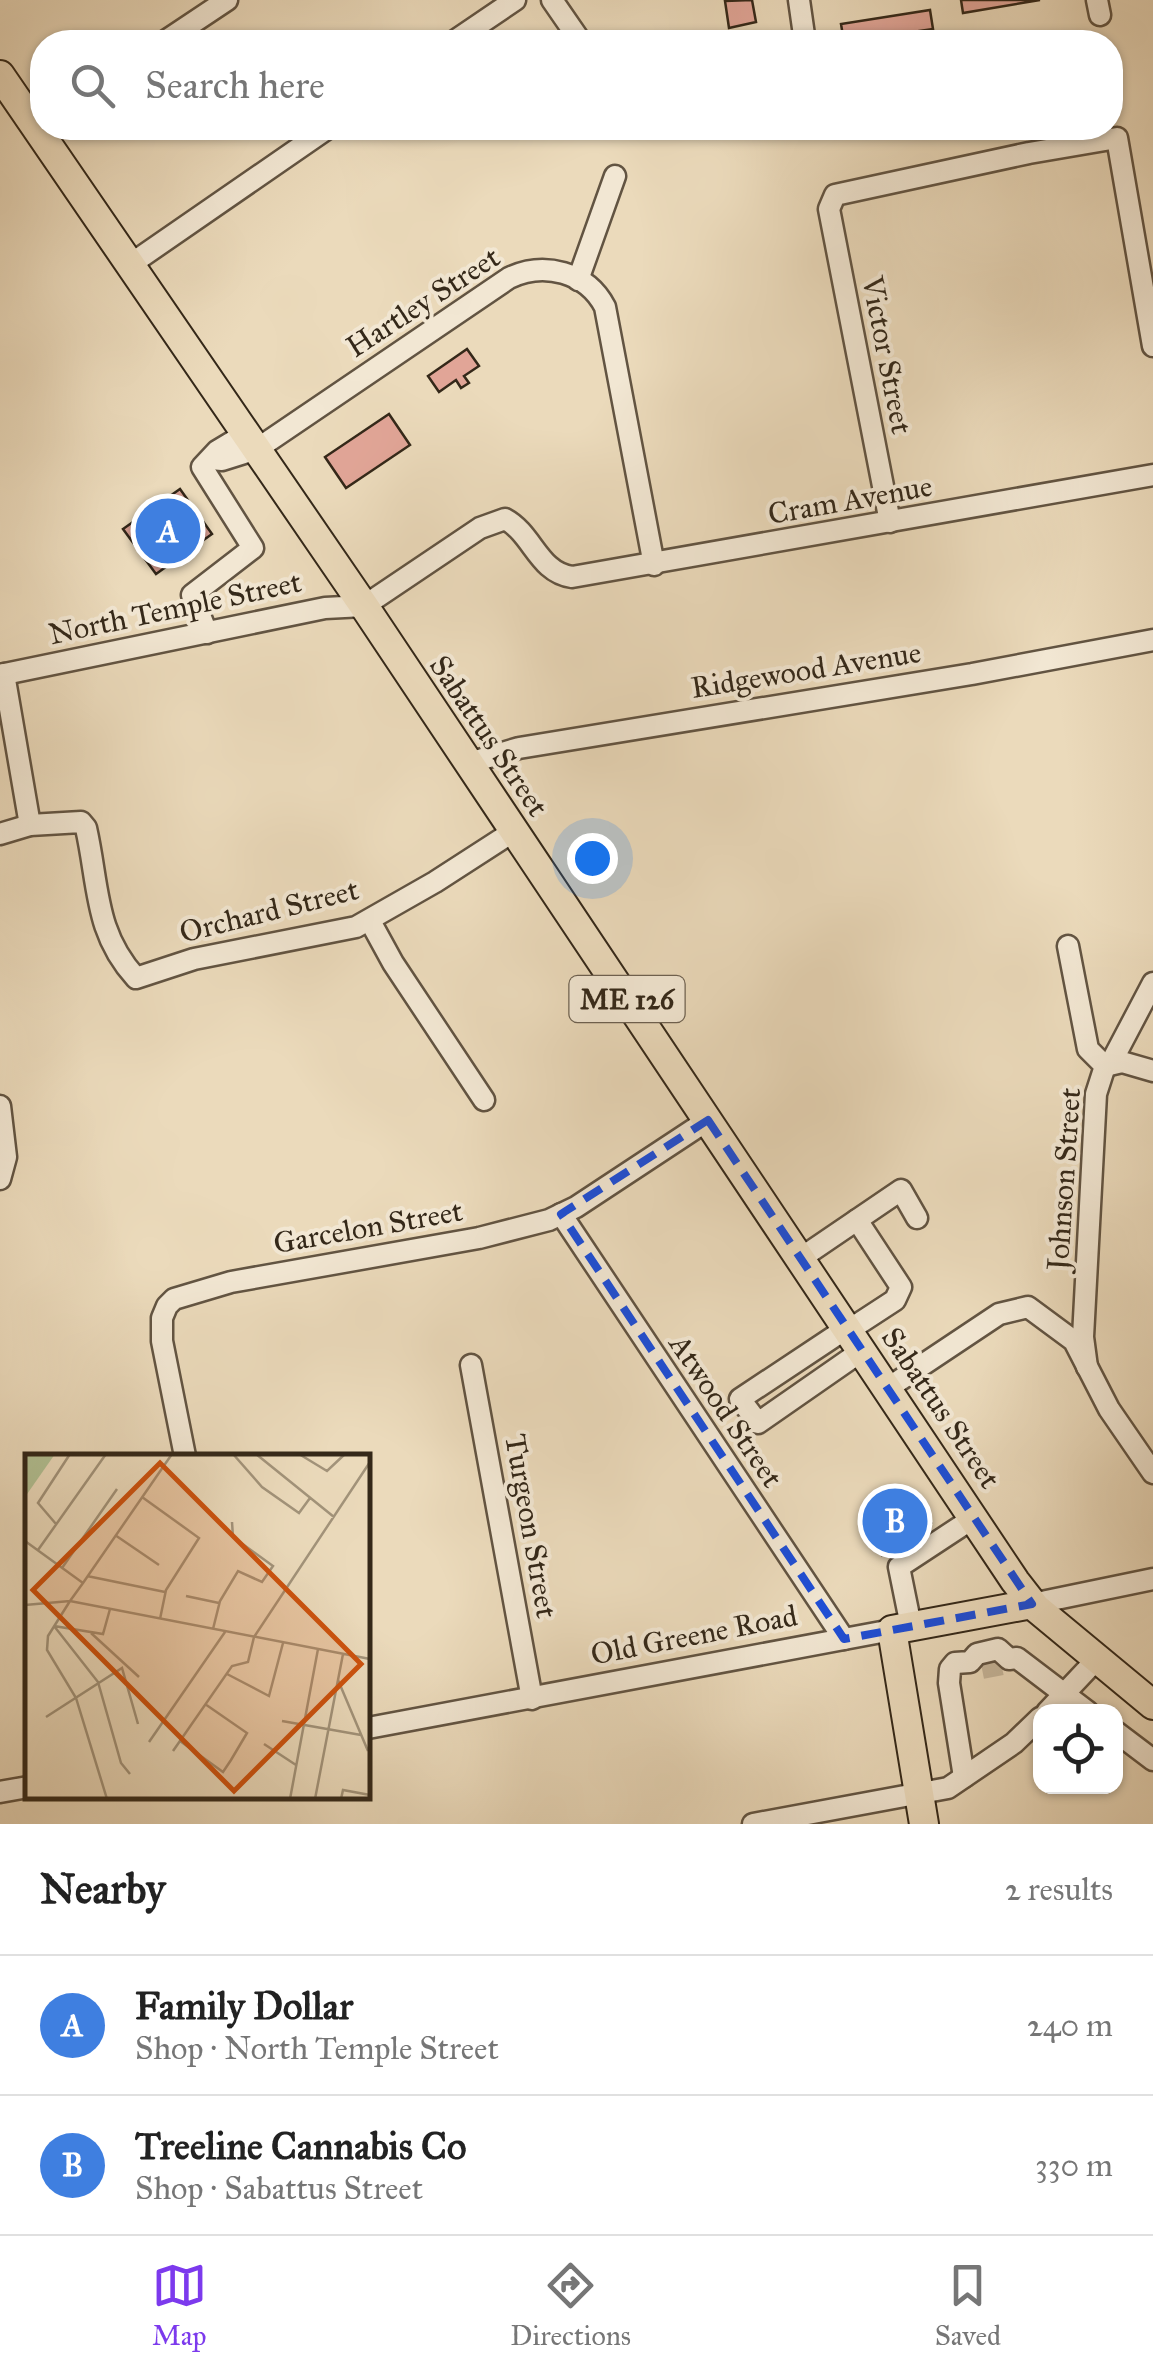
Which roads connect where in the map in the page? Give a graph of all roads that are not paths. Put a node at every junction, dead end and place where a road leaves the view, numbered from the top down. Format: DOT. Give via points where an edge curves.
graph roads {
  1 [pos="194,0"];
  2 [pos="226,0"];
  3 [pos="514,0"];
  4 [pos="552,0"];
  5 [pos="799,0"];
  6 [pos="176,30"];
  7 [pos="182,30"];
  8 [pos="470,30"];
  9 [pos="573,30"];
  10 [pos="803,30"];
  11 [pos="0,75"];
  12 [pos="30,116"];
  13 [pos="47,140"];
  14 [pos="311,140"];
  15 [pos="1106,140"];
  16 [pos="1116,140"];
  17 [pos="615,176"];
  18 [pos="131,264"];
  19 [pos="578,280"];
  20 [pos="1153,346"];
  21 [pos="252,441"];
  22 [pos="1153,476"];
  23 [pos="890,522"];
  24 [pos="654,565"];
  25 [pos="364,606"];
  26 [pos="207,632"];
  27 [pos="1153,640"];
  28 [pos="2,675"];
  29 [pos="469,763"];
  30 [pos="30,825"];
  31 [pos="514,831"];
  32 [pos="0,834"];
  33 [pos="370,921"];
  34 [pos="1068,946"];
  35 [pos="1153,982"];
  36 [pos="1105,1066"];
  37 [pos="1153,1072"];
  38 [pos="484,1100"];
  39 [pos="0,1106"];
  40 [pos="708,1120"];
  41 [pos="0,1179"];
  42 [pos="561,1214"];
  43 [pos="918,1218"];
  44 [pos="856,1220"];
  45 [pos="801,1258"];
  46 [pos="853,1336"];
  47 [pos="471,1365"];
  48 [pos="1088,1367"];
  49 [pos="888,1388"];
  50 [pos="185,1454"];
  51 [pos="1153,1473"];
  52 [pos="975,1517"];
  53 [pos="1153,1580"];
  54 [pos="1032,1604"];
  55 [pos="902,1628"];
  56 [pos="844,1639"];
  57 [pos="1096,1660"];
  58 [pos="1065,1694"];
  59 [pos="532,1699"];
  60 [pos="1055,1704"];
  61 [pos="1078,1704"];
  62 [pos="1153,1705"];
  63 [pos="1033,1724"];
  64 [pos="370,1728"];
  65 [pos="1123,1737"];
  66 [pos="1153,1759"];
  67 [pos="964,1777"];
  68 [pos="25,1788"];
  69 [pos="0,1792"];
  70 [pos="918,1792"];
  71 [pos="753,1824"];
  72 [pos="924,1824"];
  1 -- 6 [label="street"];
  2 -- 7 [label="street"];
  3 -- 8 [label="street"];
  4 -- 9 [label="street"];
  5 -- 10 [label="street"];
  11 -- 12 [label="main road, Sabattus Street / ME 126"];
  13 -- 18 [label="main road, Sabattus Street / ME 126"];
  14 -- 18 [label="street"];
  15 -- 23 [label="street, Victor Street" via="844,190 831,200"];
  16 -- 20 [label="street, Victor Street"];
  17 -- 19 [label="street"];
  18 -- 21 [label="main road, Sabattus Street / ME 126"];
  19 -- 21 [label="street, Hartley Street" via="534,269 509,278"];
  19 -- 24 [label="street" via="606,307"];
  21 -- 25 [label="main road, Sabattus Street / ME 126"];
  21 -- 26 [label="street" via="202,466 254,548 192,596"];
  22 -- 23 [label="street, Cram Avenue"];
  23 -- 24 [label="street, Cram Avenue"];
  24 -- 25 [label="street, Cram Avenue" via="594,576 557,574 505,520 480,528"];
  25 -- 26 [label="street, North Temple Street"];
  25 -- 29 [label="main road, Sabattus Street / ME 126"];
  26 -- 28 [label="street, North Temple Street"];
  27 -- 29 [label="street, Ridgewood Avenue" via="518,748"];
  28 -- 30 [label="street"];
  29 -- 31 [label="main road, Sabattus Street / ME 126"];
  30 -- 32 [label="street"];
  30 -- 33 [label="street, Orchard Street" via="75,821 86,828 112,950 136,978"];
  31 -- 33 [label="street, Orchard Street"];
  31 -- 40 [label="main road, Sabattus Street / ME 126"];
  33 -- 38 [label="street"];
  34 -- 36 [label="street, Johnson Street" via="1088,1049"];
  35 -- 36 [label="street"];
  36 -- 37 [label="street" via="1122,1062"];
  36 -- 48 [label="street, Johnson Street" via="1096,1094"];
  39 -- 41 [label="street" via="6,1157"];
  40 -- 42 [label="street, Garcelon Street"];
  40 -- 45 [label="main road, Sabattus Street / ME 126"];
  42 -- 50 [label="street, Garcelon Street" via="478,1238 231,1282 174,1299 162,1318 162,1341"];
  42 -- 56 [label="street, Atwood Street"];
  43 -- 44 [label="street" via="901,1190"];
  44 -- 45 [label="street"];
  44 -- 46 [label="street" via="902,1287"];
  45 -- 46 [label="main road, Sabattus Street / ME 126"];
  46 -- 46 [label="street" via="740,1398 758,1423"];
  46 -- 49 [label="main road, Sabattus Street / ME 126"];
  47 -- 59 [label="street, Turgeon Street"];
  48 -- 49 [label="street" via="1070,1336 1034,1309 1016,1308"];
  48 -- 51 [label="street"];
  49 -- 52 [label="main road, Sabattus Street / ME 126"];
  52 -- 54 [label="main road, Sabattus Street / ME 126"];
  52 -- 55 [label="street" via="900,1567"];
  53 -- 54 [label="street"];
  54 -- 55 [label="main road, Old Greene Road"];
  54 -- 57 [label="main road, Sabattus Street / ME 126"];
  55 -- 56 [label="street, Old Greene Road"];
  55 -- 70 [label="main road"];
  56 -- 59 [label="street, Old Greene Road"];
  57 -- 58 [label="street"];
  57 -- 62 [label="main road, Sabattus Street / ME 126"];
  58 -- 60 [label="street"];
  58 -- 61 [label="street"];
  58 -- 67 [label="street" via="1017,1658 955,1663 948,1683"];
  59 -- 64 [label="street, Old Greene Road"];
  63 -- 67 [label="street"];
  65 -- 66 [label="street"];
  67 -- 70 [label="street" via="948,1788"];
  68 -- 69 [label="street"];
  70 -- 71 [label="street"];
  70 -- 72 [label="main road"];
}
